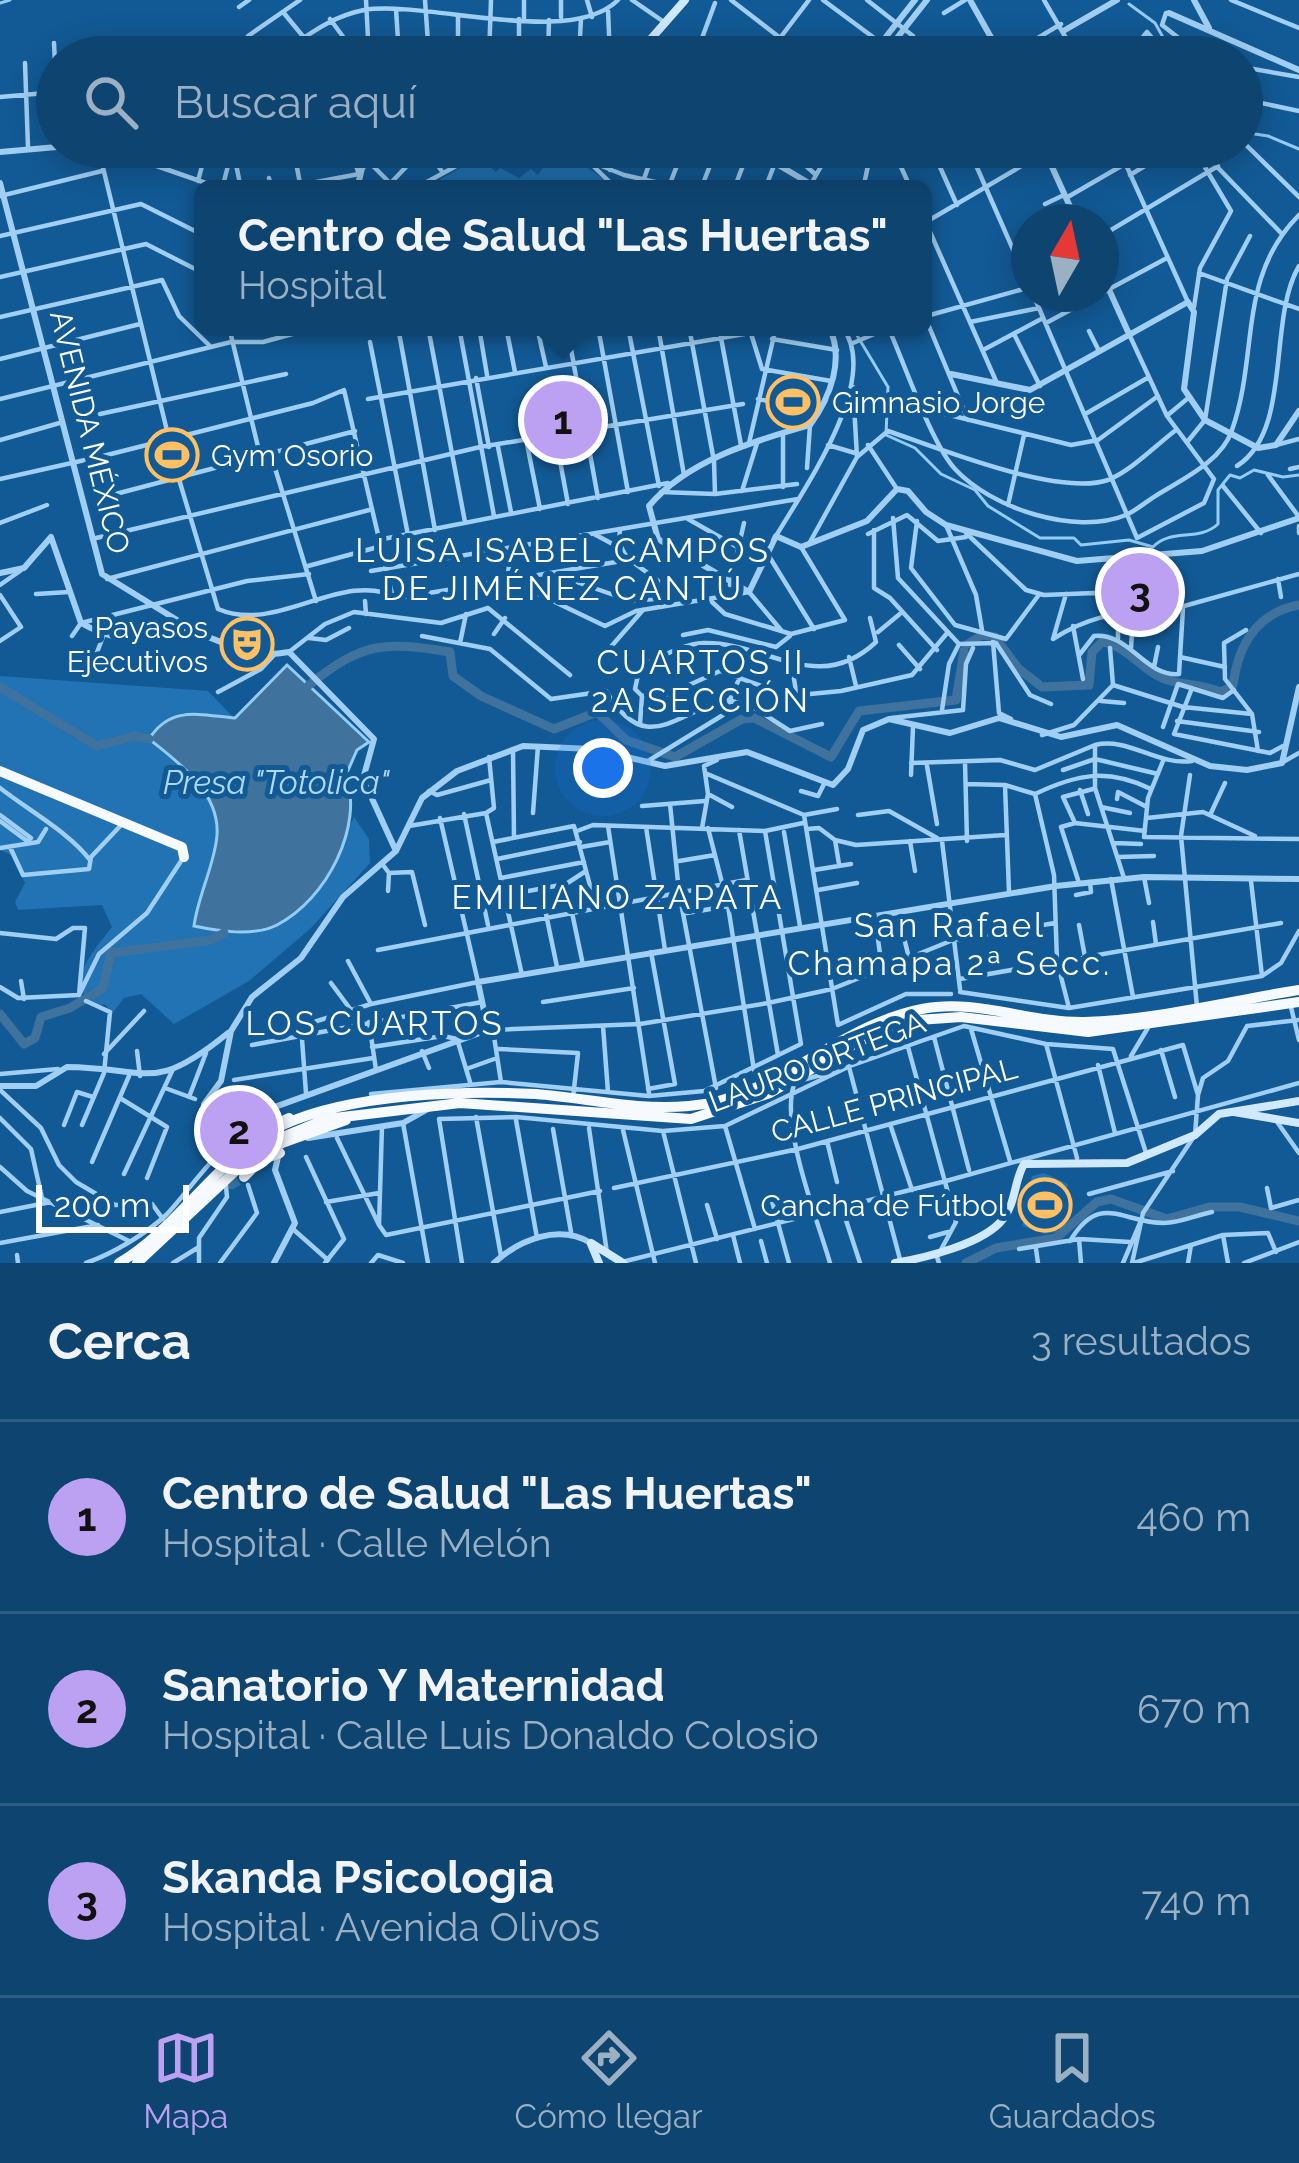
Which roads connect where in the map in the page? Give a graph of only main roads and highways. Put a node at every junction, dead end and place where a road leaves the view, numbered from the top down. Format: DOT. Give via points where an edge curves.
graph roads {
  1 [pos="684,0"];
  2 [pos="652,36"];
  3 [pos="0,772"];
  4 [pos="184,857"];
  5 [pos="1299,990"];
  6 [pos="1294,1002"];
  7 [pos="1299,1101"];
  8 [pos="605,1102"];
  9 [pos="527,1106"];
  10 [pos="1227,1111"];
  11 [pos="717,1114"];
  12 [pos="355,1115"];
  13 [pos="304,1117"];
  14 [pos="1299,1123"];
  15 [pos="692,1130"];
  16 [pos="317,1131"];
  17 [pos="305,1138"];
  18 [pos="280,1153"];
  19 [pos="221,1180"];
  20 [pos="246,1181"];
  21 [pos="938,1260"];
  22 [pos="119,1263"];
  23 [pos="137,1263"];
  24 [pos="599,1263"];
  25 [pos="622,1263"];
  26 [pos="899,1263"];
  1 -- 2 [label="main road"];
  3 -- 4 [label="highway" via="171,840"];
  5 -- 8 [label="highway" via="1088,1022 950,1000 896,1016 733,1096 691,1106 647,1097"];
  6 -- 11 [label="highway" via="1096,1032 938,1016 900,1025"];
  7 -- 10 [label="main road"];
  8 -- 9 [label="highway"];
  8 -- 9 [label="highway" via="574,1093"];
  8 -- 11 [label="highway" via="651,1120"];
  9 -- 12 [label="highway"];
  9 -- 13 [label="highway" via="469,1092"];
  10 -- 14 [label="main road"];
  10 -- 21 [label="main road" via="1147,1156 1079,1168 1022,1161 1005,1218"];
  11 -- 15 [label="highway"];
  12 -- 16 [label="highway"];
  12 -- 19 [label="highway" via="289,1131"];
  13 -- 19 [label="highway" via="261,1137"];
  13 -- 19 [label="highway" via="261,1123 220,1159"];
  16 -- 17 [label="main road"];
  16 -- 19 [label="highway"];
  18 -- 20 [label="highway" via="261,1160"];
  19 -- 22 [label="highway"];
  19 -- 23 [label="highway"];
  21 -- 26 [label="main road"];
  24 -- 25 [label="main road" via="590,1243"];
}
